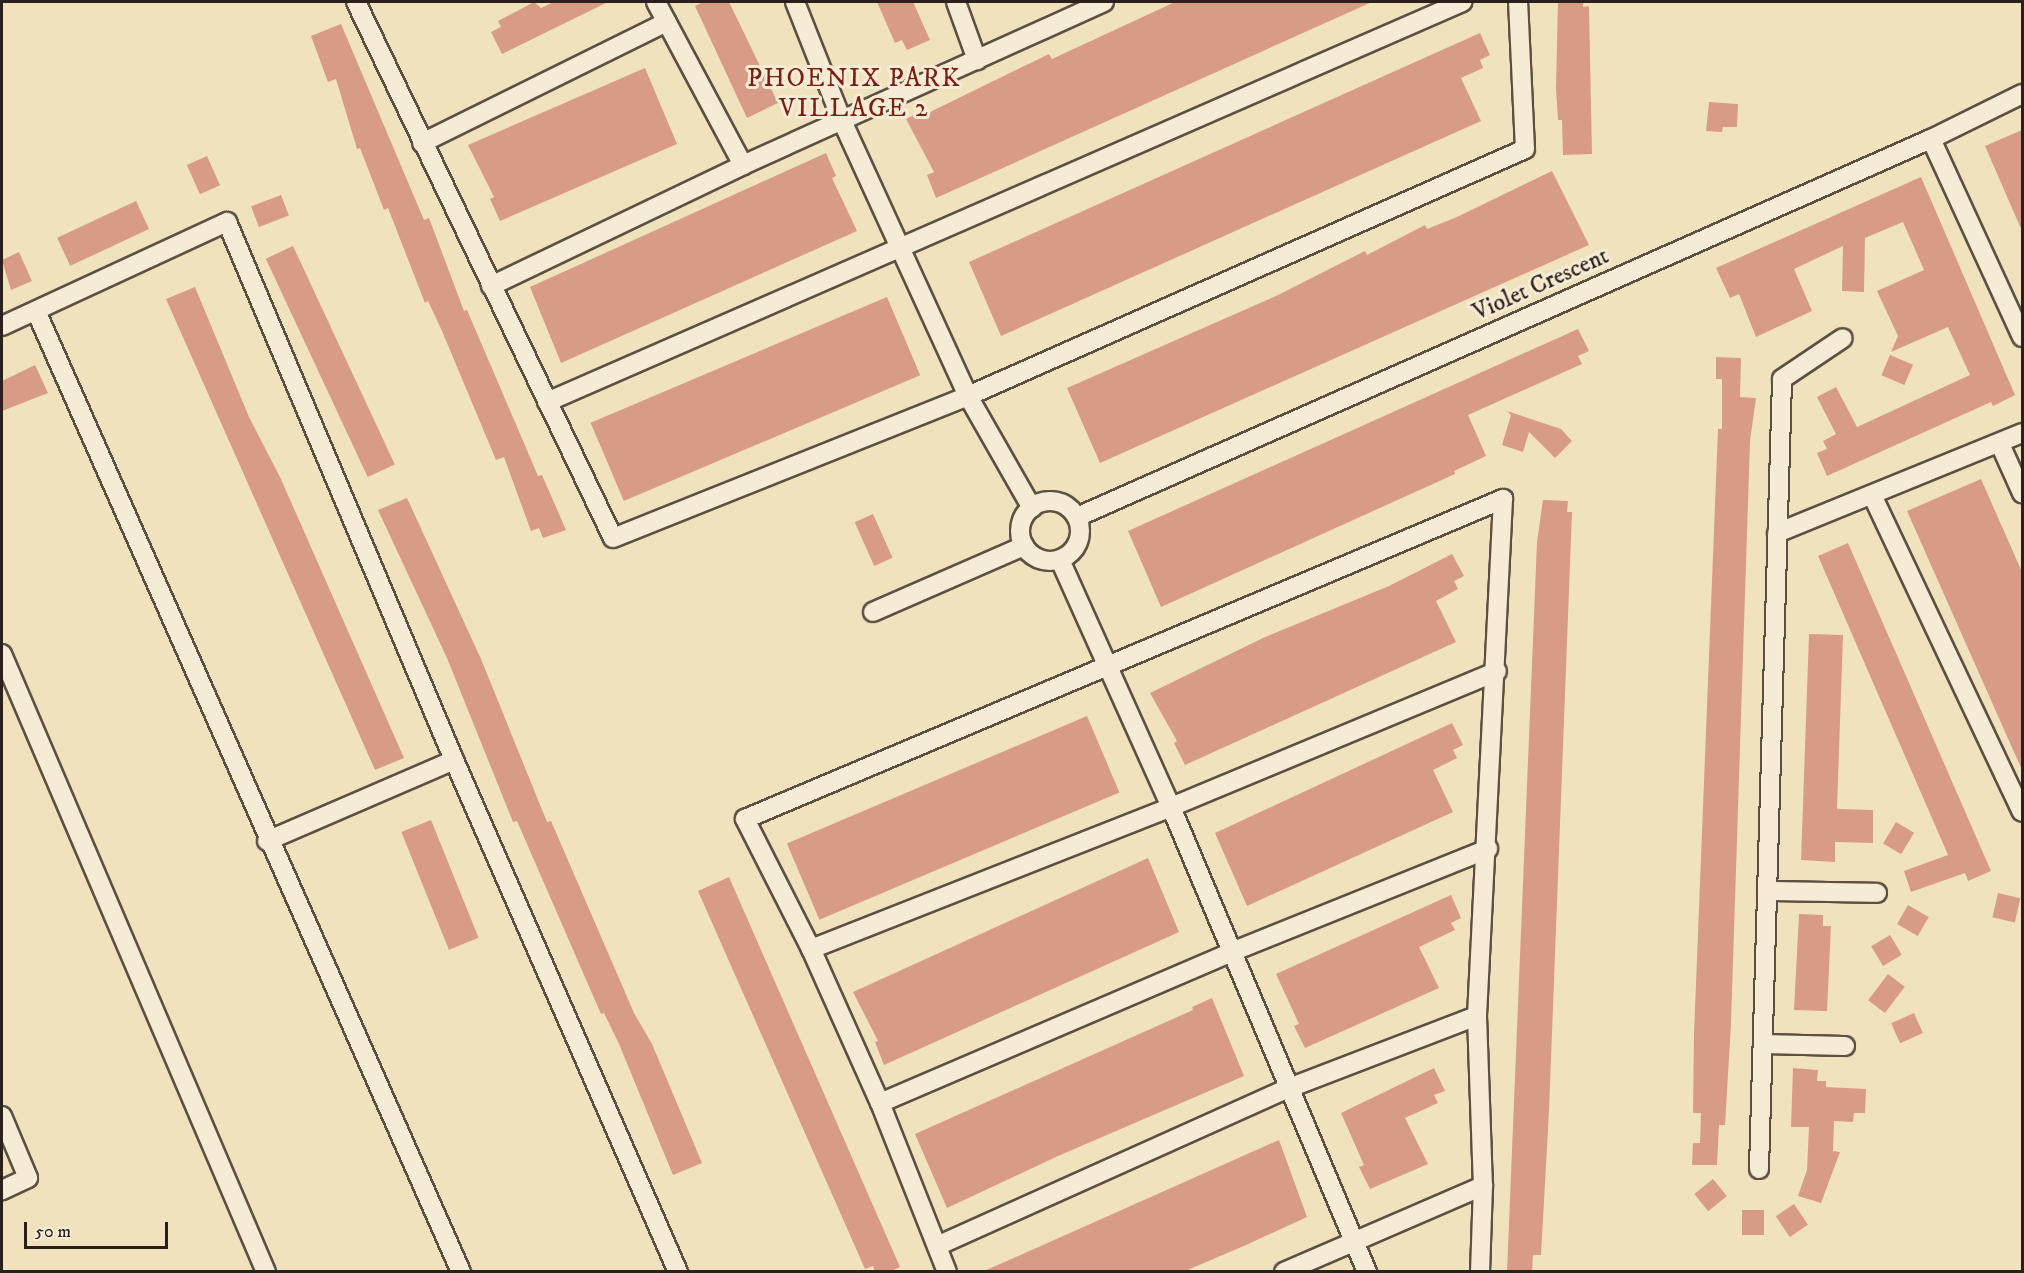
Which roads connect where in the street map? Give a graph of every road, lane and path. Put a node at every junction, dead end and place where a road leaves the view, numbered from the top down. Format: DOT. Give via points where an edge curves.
graph roads {
  1 [pos="356,2"];
  2 [pos="656,2"];
  3 [pos="795,2"];
  4 [pos="956,2"];
  5 [pos="1104,2"];
  6 [pos="1462,2"];
  7 [pos="1518,2"];
  8 [pos="667,22"];
  9 [pos="977,60"];
  10 [pos="2022,94"];
  11 [pos="843,123"];
  12 [pos="1931,139"];
  13 [pos="422,143"];
  14 [pos="743,165"];
  15 [pos="900,247"];
  16 [pos="491,285"];
  17 [pos="36,311"];
  18 [pos="2,326"];
  19 [pos="2022,337"];
  20 [pos="1843,338"];
  21 [pos="968,396"];
  22 [pos="547,402"];
  23 [pos="2022,433"];
  24 [pos="2000,444"];
  25 [pos="2022,493"];
  26 [pos="1873,497"];
  27 [pos="1032,508"];
  28 [pos="1077,517"];
  29 [pos="1777,533"];
  30 [pos="1024,546"];
  31 [pos="1060,560"];
  32 [pos="873,612"];
  33 [pos="2,654"];
  34 [pos="1106,663"];
  35 [pos="1497,671"];
  36 [pos="454,760"];
  37 [pos="1171,807"];
  38 [pos="2022,812"];
  39 [pos="267,841"];
  40 [pos="1488,849"];
  41 [pos="1767,891"];
  42 [pos="1877,893"];
  43 [pos="811,949"];
  44 [pos="1234,951"];
  45 [pos="1477,1016"];
  46 [pos="1763,1044"];
  47 [pos="1845,1046"];
  48 [pos="1289,1088"];
  49 [pos="880,1103"];
  50 [pos="2,1116"];
  51 [pos="1759,1169"];
  52 [pos="1484,1186"];
  53 [pos="2,1190"];
  54 [pos="1354,1242"];
  55 [pos="938,1246"];
  56 [pos="266,1272"];
  57 [pos="460,1272"];
  58 [pos="678,1272"];
  59 [pos="947,1272"];
  60 [pos="1284,1272"];
  61 [pos="1367,1272"];
  62 [pos="1480,1272"];
  1 -- 13 [label="street"];
  2 -- 8 [label="street"];
  3 -- 11 [label="street"];
  4 -- 9 [label="street"];
  5 -- 9 [label="street"];
  6 -- 15 [label="street"];
  7 -- 21 [label="street" via="1525,149"];
  8 -- 13 [label="street"];
  8 -- 14 [label="street"];
  9 -- 11 [label="street"];
  10 -- 12 [label="street, Violet Crescent"];
  11 -- 14 [label="street"];
  11 -- 15 [label="street"];
  12 -- 19 [label="street"];
  12 -- 28 [label="street, Violet Crescent"];
  13 -- 16 [label="street"];
  14 -- 16 [label="street"];
  15 -- 21 [label="street"];
  15 -- 22 [label="street"];
  16 -- 22 [label="street"];
  17 -- 18 [label="street"];
  17 -- 36 [label="street" via="227,222"];
  17 -- 39 [label="street"];
  20 -- 29 [label="street" via="1782,379"];
  21 -- 22 [label="street" via="613,538"];
  21 -- 27 [label="street"];
  23 -- 24 [label="street"];
  24 -- 25 [label="street"];
  24 -- 26 [label="street"];
  26 -- 29 [label="street"];
  26 -- 38 [label="street"];
  27 -- 28 [label="street" via="1051,501 1070,509"];
  27 -- 30 [label="street" via="1021,525"];
  28 -- 31 [label="street" via="1080,527 1076,547"];
  29 -- 41 [label="street"];
  30 -- 31 [label="street" via="1040,560"];
  30 -- 32 [label="street"];
  31 -- 34 [label="street"];
  33 -- 56 [label="street"];
  34 -- 35 [label="street" via="1503,499"];
  34 -- 37 [label="street"];
  34 -- 43 [label="street" via="745,819"];
  35 -- 37 [label="street"];
  35 -- 40 [label="street"];
  36 -- 39 [label="street"];
  36 -- 58 [label="street"];
  37 -- 43 [label="street"];
  37 -- 44 [label="street"];
  39 -- 57 [label="street"];
  40 -- 44 [label="street"];
  40 -- 45 [label="street"];
  41 -- 42 [label="street"];
  41 -- 46 [label="street"];
  43 -- 49 [label="street"];
  44 -- 48 [label="street"];
  44 -- 49 [label="street"];
  45 -- 48 [label="street"];
  45 -- 52 [label="street"];
  46 -- 47 [label="street"];
  46 -- 51 [label="street"];
  48 -- 54 [label="street"];
  48 -- 55 [label="street"];
  49 -- 55 [label="street"];
  50 -- 53 [label="street" via="28,1178"];
  52 -- 54 [label="street"];
  52 -- 62 [label="street"];
  54 -- 60 [label="street"];
  54 -- 61 [label="street"];
  55 -- 59 [label="street"];
}
